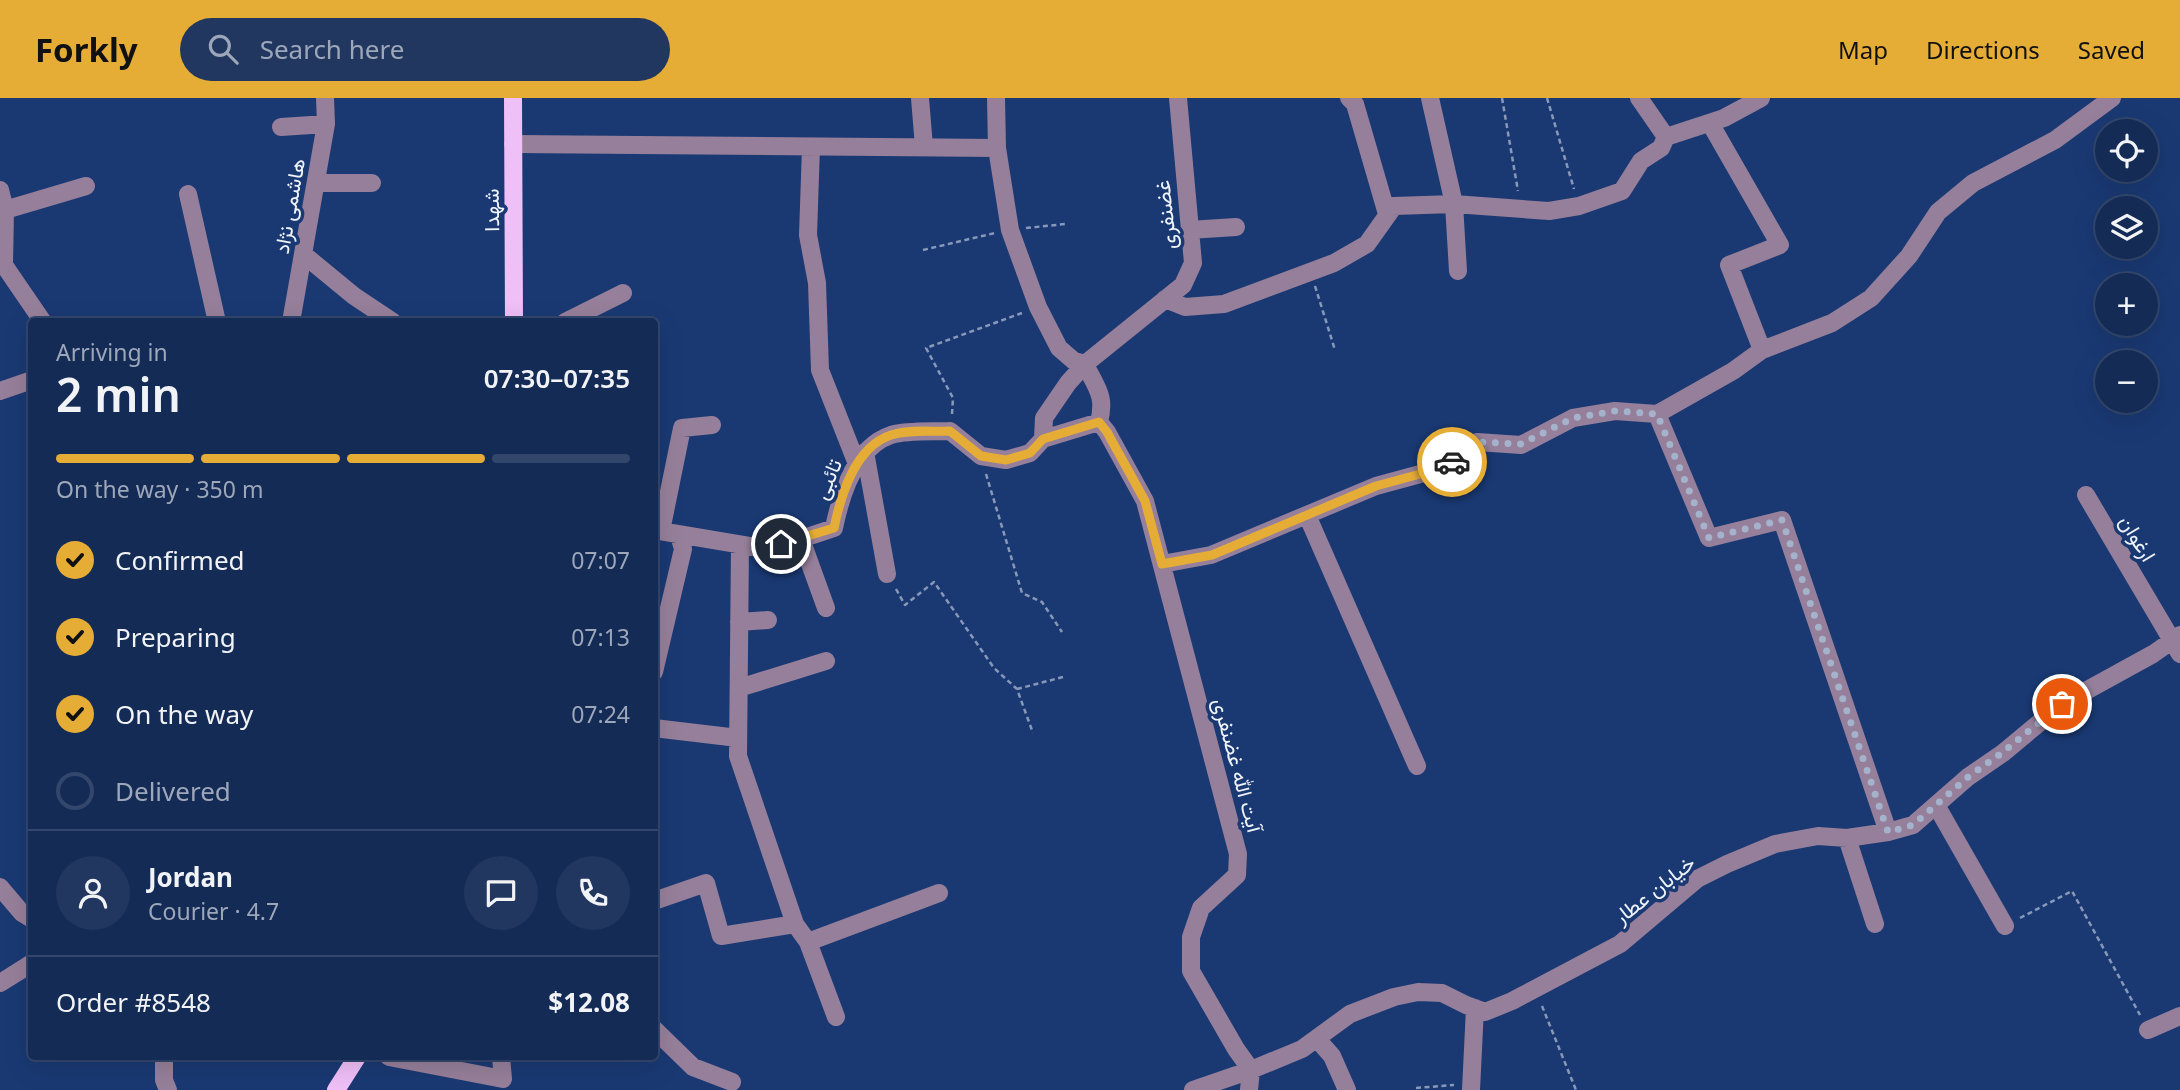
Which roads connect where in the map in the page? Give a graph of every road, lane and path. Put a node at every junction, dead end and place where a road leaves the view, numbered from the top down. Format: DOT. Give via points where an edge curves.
graph roads {
  1 [pos="325,98"];
  2 [pos="513,98"];
  3 [pos="920,98"];
  4 [pos="996,98"];
  5 [pos="1178,98"];
  6 [pos="1349,98"];
  7 [pos="1430,98"];
  8 [pos="1502,98"];
  9 [pos="1546,98"];
  10 [pos="1640,98"];
  11 [pos="1760,98"];
  12 [pos="2112,98"];
  13 [pos="1710,123"];
  14 [pos="326,124"];
  15 [pos="281,127"];
  16 [pos="1666,137"];
  17 [pos="513,144"];
  18 [pos="811,147"];
  19 [pos="924,148"];
  20 [pos="997,148"];
  21 [pos="316,183"];
  22 [pos="372,183"];
  23 [pos="86,186"];
  24 [pos="0,190"];
  25 [pos="188,194"];
  26 [pos="1454,204"];
  27 [pos="1579,206"];
  28 [pos="1521,209"];
  29 [pos="5,210"];
  30 [pos="1387,214"];
  31 [pos="1065,224"];
  32 [pos="1236,227"];
  33 [pos="1010,230"];
  34 [pos="1189,230"];
  35 [pos="923,250"];
  36 [pos="303,254"];
  37 [pos="1310,270"];
  38 [pos="1458,271"];
  39 [pos="623,293"];
  40 [pos="1165,299"];
  41 [pos="1038,307"];
  42 [pos="40,318"];
  43 [pos="217,318"];
  44 [pos="292,318"];
  45 [pos="387,318"];
  46 [pos="514,318"];
  47 [pos="573,318"];
  48 [pos="1762,350"];
  49 [pos="1335,351"];
  50 [pos="1086,364"];
  51 [pos="28,381"];
  52 [pos="0,391"];
  53 [pos="1657,414"];
  54 [pos="712,425"];
  55 [pos="1103,427"];
  56 [pos="950,431"];
  57 [pos="1043,439"];
  58 [pos="981,456"];
  59 [pos="861,458"];
  60 [pos="2086,495"];
  61 [pos="1307,515"];
  62 [pos="665,532"];
  63 [pos="801,539"];
  64 [pos="740,545"];
  65 [pos="1162,564"];
  66 [pos="887,574"];
  67 [pos="825,608"];
  68 [pos="768,620"];
  69 [pos="739,622"];
  70 [pos="1062,632"];
  71 [pos="2178,643"];
  72 [pos="658,655"];
  73 [pos="825,661"];
  74 [pos="1063,677"];
  75 [pos="739,688"];
  76 [pos="1017,689"];
  77 [pos="658,728"];
  78 [pos="1033,733"];
  79 [pos="738,738"];
  80 [pos="1417,766"];
  81 [pos="1936,805"];
  82 [pos="1888,832"];
  83 [pos="1847,838"];
  84 [pos="2,891"];
  85 [pos="939,893"];
  86 [pos="658,900"];
  87 [pos="28,917"];
  88 [pos="795,924"];
  89 [pos="1875,924"];
  90 [pos="2005,926"];
  91 [pos="808,942"];
  92 [pos="28,966"];
  93 [pos="0,983"];
  94 [pos="1535,989"];
  95 [pos="1475,1008"];
  96 [pos="2180,1016"];
  97 [pos="836,1017"];
  98 [pos="2148,1030"];
  99 [pos="658,1033"];
  100 [pos="1317,1039"];
  101 [pos="164,1060"];
  102 [pos="355,1060"];
  103 [pos="405,1060"];
  104 [pos="501,1060"];
  105 [pos="1251,1070"];
  106 [pos="732,1082"];
  107 [pos="1471,1087"];
  108 [pos="1416,1088"];
  109 [pos="168,1090"];
  110 [pos="336,1090"];
  111 [pos="1193,1090"];
  112 [pos="1249,1090"];
  113 [pos="1347,1090"];
  114 [pos="1576,1090"];
  1 -- 14 [label="street, هاشمی نژاد"];
  2 -- 17 [label="main road, شهدا"];
  3 -- 19 [label="street"];
  4 -- 20 [label="street"];
  5 -- 34 [label="street, غضنفری"];
  6 -- 30 [label="street" via="1355,104"];
  7 -- 26 [label="street"];
  8 -- 28 [label="path"];
  9 -- 27 [label="path"];
  10 -- 16 [label="street"];
  11 -- 13 [label="street"];
  12 -- 48 [label="street" via="2055,140 1973,183 1938,212 1909,256 1871,298 1832,323"];
  13 -- 16 [label="street"];
  13 -- 48 [label="street" via="1780,244 1730,265"];
  14 -- 15 [label="street"];
  14 -- 21 [label="street, هاشمی نژاد"];
  16 -- 27 [label="street" via="1661,148 1641,161 1622,191"];
  17 -- 18 [label="street"];
  17 -- 46 [label="main road, شهدا"];
  18 -- 19 [label="street"];
  18 -- 59 [label="street" via="808,235 817,283 820,370"];
  19 -- 20 [label="street"];
  20 -- 33 [label="street"];
  21 -- 22 [label="street"];
  21 -- 36 [label="street, هاشمی نژاد"];
  23 -- 29 [label="street"];
  24 -- 29 [label="street"];
  25 -- 43 [label="street"];
  26 -- 28 [label="street"];
  26 -- 30 [label="street" via="1394,206"];
  26 -- 38 [label="street"];
  27 -- 28 [label="street"];
  29 -- 42 [label="street" via="4,265"];
  30 -- 37 [label="street" via="1367,244"];
  31 -- 33 [label="path"];
  32 -- 34 [label="street"];
  33 -- 35 [label="path"];
  33 -- 41 [label="street"];
  34 -- 40 [label="street, غضنفری" via="1192,263 1183,285"];
  36 -- 44 [label="street, هاشمی نژاد"];
  36 -- 45 [label="street"];
  37 -- 40 [label="street" via="1224,304 1185,307"];
  37 -- 49 [label="path"];
  39 -- 47 [label="street"];
  40 -- 50 [label="street, غضنفری"];
  41 -- 50 [label="street" via="1059,348"];
  41 -- 56 [label="path" via="926,348 953,398"];
  48 -- 53 [label="street"];
  50 -- 55 [label="street" via="1101,393"];
  50 -- 57 [label="street, غضنفری" via="1044,418"];
  51 -- 52 [label="street"];
  53 -- 61 [label="street" via="1615,411 1573,418 1521,444 1477,442 1456,460"];
  53 -- 82 [label="street" via="1709,538 1782,520"];
  54 -- 62 [label="street" via="682,428"];
  55 -- 57 [label="street"];
  55 -- 65 [label="street, آیت الله غضنفری" via="1145,501"];
  56 -- 58 [label="street"];
  56 -- 59 [label="street, تائبی" via="891,435 873,444"];
  57 -- 58 [label="street" via="1018,458"];
  58 -- 70 [label="path" via="1022,593 1042,603"];
  59 -- 63 [label="street, تائبی" via="834,528"];
  59 -- 66 [label="street"];
  60 -- 71 [label="street, ارغوان"];
  61 -- 65 [label="street" via="1212,555"];
  61 -- 80 [label="street"];
  62 -- 64 [label="street, تائبی"];
  62 -- 72 [label="street" via="683,549"];
  63 -- 64 [label="street, تائبی" via="761,548"];
  63 -- 67 [label="street"];
  64 -- 69 [label="street"];
  65 -- 105 [label="street, آیت الله غضنفری" via="1238,854 1237,875 1201,908 1191,937 1191,971"];
  66 -- 76 [label="path" via="905,605 934,582 994,668"];
  68 -- 69 [label="street"];
  69 -- 75 [label="street"];
  71 -- 81 [label="street, خیابان عطار" via="2062,704"];
  73 -- 75 [label="street"];
  74 -- 76 [label="path"];
  75 -- 79 [label="street"];
  76 -- 78 [label="path"];
  77 -- 79 [label="street"];
  79 -- 88 [label="street" via="738,756"];
  81 -- 82 [label="street, خیابان عطار" via="1913,825"];
  81 -- 90 [label="street"];
  82 -- 83 [label="street, خیابان عطار"];
  83 -- 89 [label="street"];
  83 -- 94 [label="street, خیابان عطار" via="1818,836 1775,844 1727,864 1697,880 1620,944"];
  84 -- 87 [label="street"];
  85 -- 91 [label="street"];
  86 -- 88 [label="street" via="706,883 721,936"];
  88 -- 91 [label="street"];
  90 -- 98 [label="path" via="2072,891"];
  91 -- 97 [label="street"];
  92 -- 93 [label="street"];
  94 -- 95 [label="street, خیابان عطار" via="1485,1012"];
  94 -- 114 [label="path"];
  95 -- 100 [label="street" via="1442,993 1418,992 1350,1014"];
  95 -- 107 [label="street"];
  96 -- 98 [label="street"];
  99 -- 106 [label="street" via="693,1068"];
  100 -- 105 [label="street"];
  100 -- 113 [label="street" via="1332,1056"];
  101 -- 109 [label="street"];
  102 -- 110 [label="main road"];
  103 -- 104 [label="street" via="503,1079"];
  105 -- 111 [label="street"];
  105 -- 112 [label="street"];
  107 -- 108 [label="path"];
}
